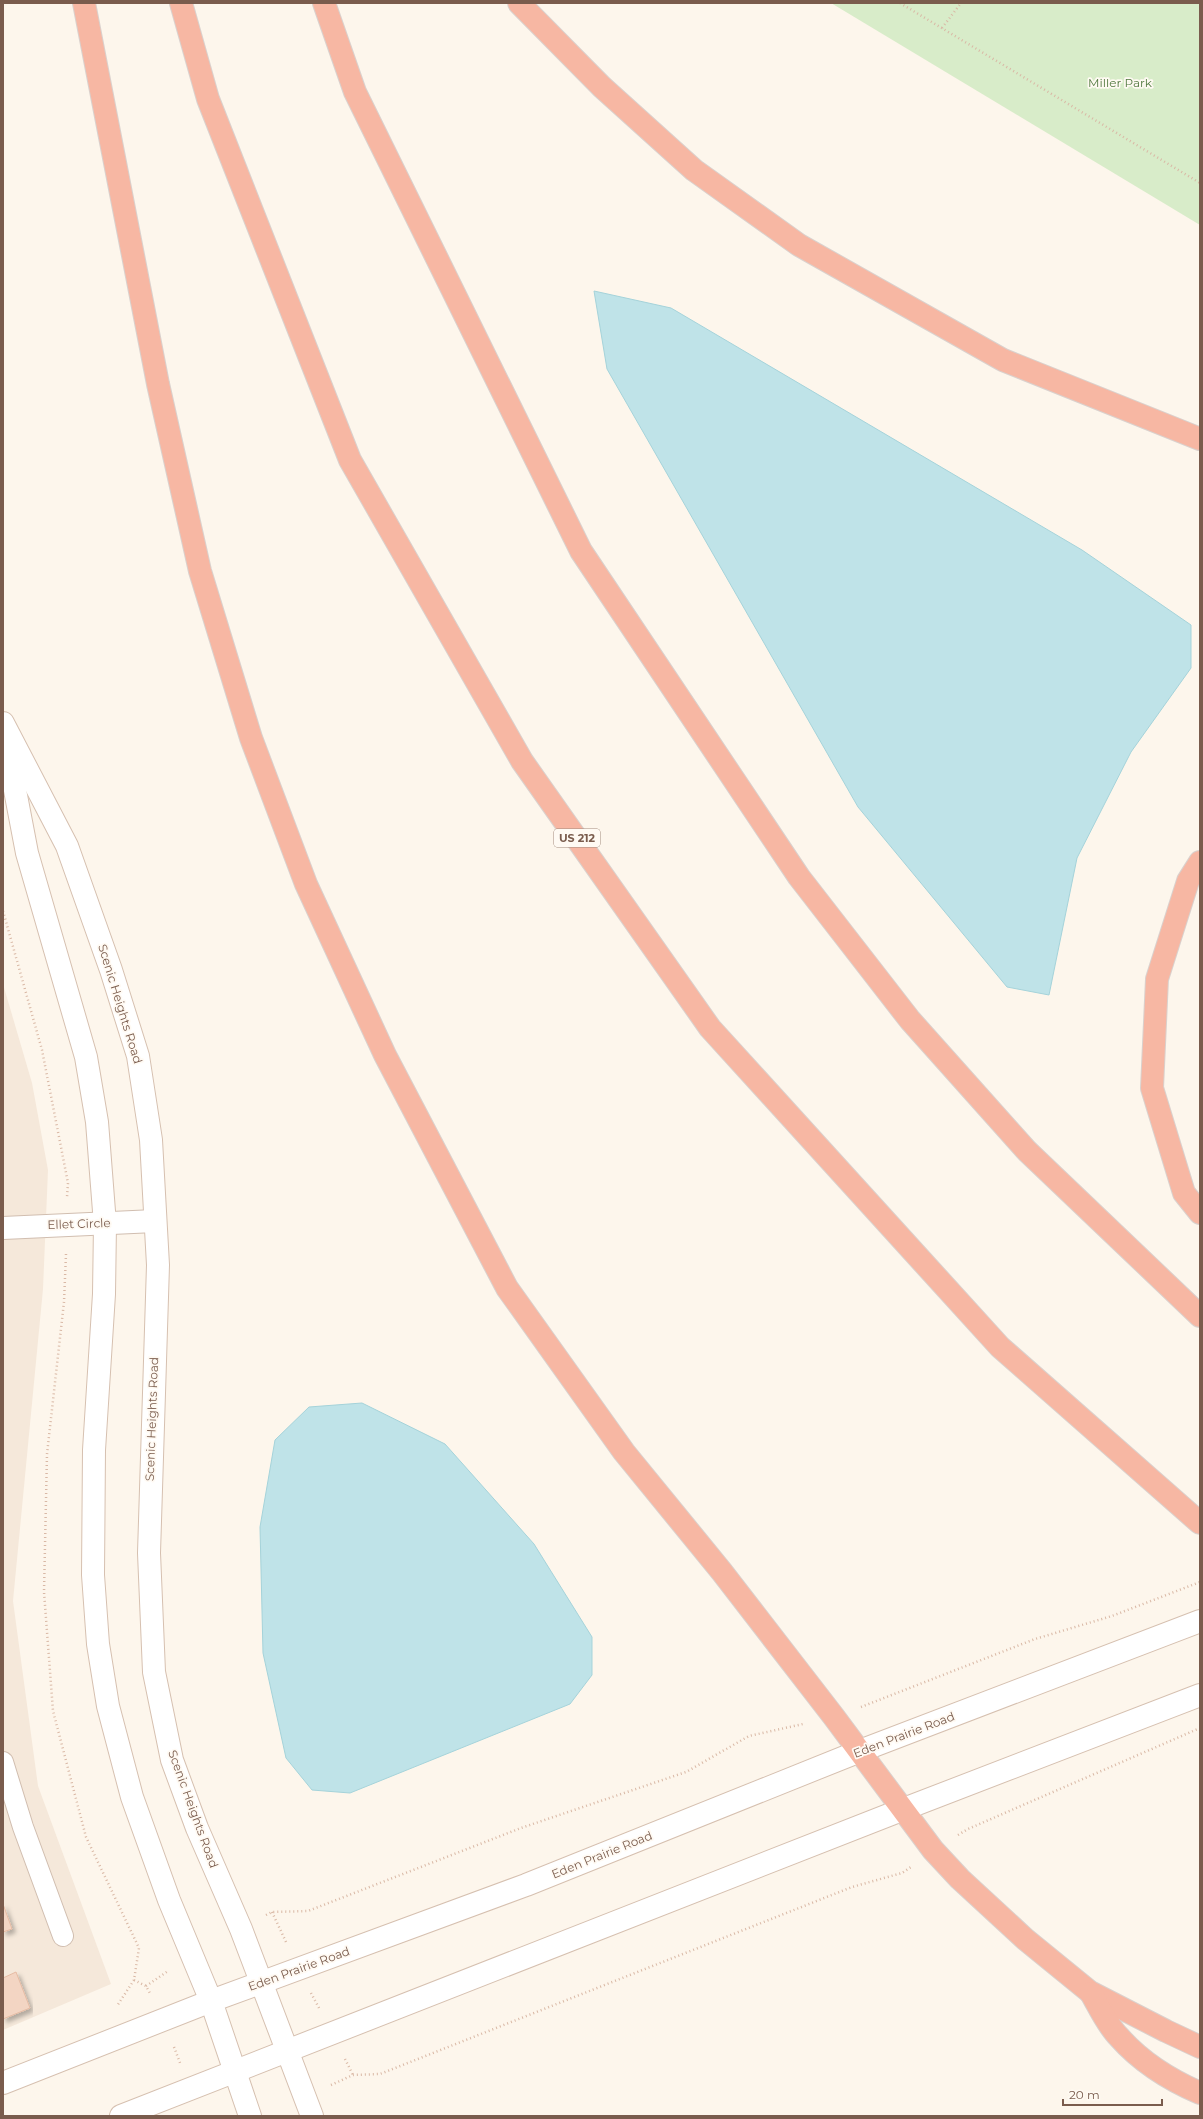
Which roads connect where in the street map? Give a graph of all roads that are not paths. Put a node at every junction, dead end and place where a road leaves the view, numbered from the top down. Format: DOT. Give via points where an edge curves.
graph roads {
  1 [pos="84,3"];
  2 [pos="180,3"];
  3 [pos="324,3"];
  4 [pos="519,3"];
  5 [pos="1200,439"];
  6 [pos="3,722"];
  7 [pos="3,728"];
  8 [pos="1200,862"];
  9 [pos="1200,1213"];
  10 [pos="155,1221"];
  11 [pos="105,1224"];
  12 [pos="3,1228"];
  13 [pos="1200,1316"];
  14 [pos="1200,1523"];
  15 [pos="1200,1622"];
  16 [pos="1200,1695"];
  17 [pos="860,1751"];
  18 [pos="3,1762"];
  19 [pos="904,1809"];
  20 [pos="63,1936"];
  21 [pos="261,1983"];
  22 [pos="1090,1992"];
  23 [pos="211,2001"];
  24 [pos="1200,2047"];
  25 [pos="288,2051"];
  26 [pos="235,2072"];
  27 [pos="3,2083"];
  28 [pos="1200,2093"];
  29 [pos="121,2116"];
  30 [pos="250,2116"];
  31 [pos="312,2116"];
  1 -- 17 [label="highway" via="158,384 200,571 250,738 306,884 385,1055 507,1288 624,1452 722,1572"];
  2 -- 14 [label="highway, US 212" via="208,99 350,460 522,761 710,1028 1000,1348"];
  3 -- 13 [label="highway" via="355,92 585,557 799,877 910,1020 1027,1151"];
  4 -- 5 [label="highway" via="602,87 694,170 800,245 1002,360"];
  6 -- 10 [label="street, Scenic Heights Road" via="67,846 138,1056 151,1140"];
  7 -- 11 [label="street" via="27,853 86,1057 97,1122"];
  8 -- 9 [label="highway" via="1188,880 1157,979 1152,1088 1184,1193"];
  10 -- 11 [label="street, Ellet Circle"];
  10 -- 21 [label="street, Scenic Heights Road" via="158,1265 149,1553 154,1672 172,1760"];
  11 -- 12 [label="street, Ellet Circle"];
  11 -- 23 [label="street" via="102,1347 94,1450 93,1575 98,1644 108,1706 132,1797 169,1900"];
  15 -- 17 [label="street, Eden Prairie Road"];
  16 -- 19 [label="street"];
  17 -- 19 [label="highway"];
  17 -- 21 [label="street, Eden Prairie Road" via="526,1885"];
  18 -- 20 [label="lane" via="23,1827"];
  19 -- 22 [label="highway" via="933,1850 960,1879 1024,1939"];
  19 -- 25 [label="street"];
  21 -- 23 [label="street, Eden Prairie Road"];
  21 -- 25 [label="street, Scenic Heights Road"];
  22 -- 24 [label="highway"];
  22 -- 28 [label="highway" via="1118,2036 1138,2056 1160,2072"];
  23 -- 26 [label="street"];
  23 -- 27 [label="street, Eden Prairie Road"];
  25 -- 26 [label="street"];
  25 -- 31 [label="street, Scenic Heights Road"];
  26 -- 29 [label="street"];
  26 -- 30 [label="street"];
}
